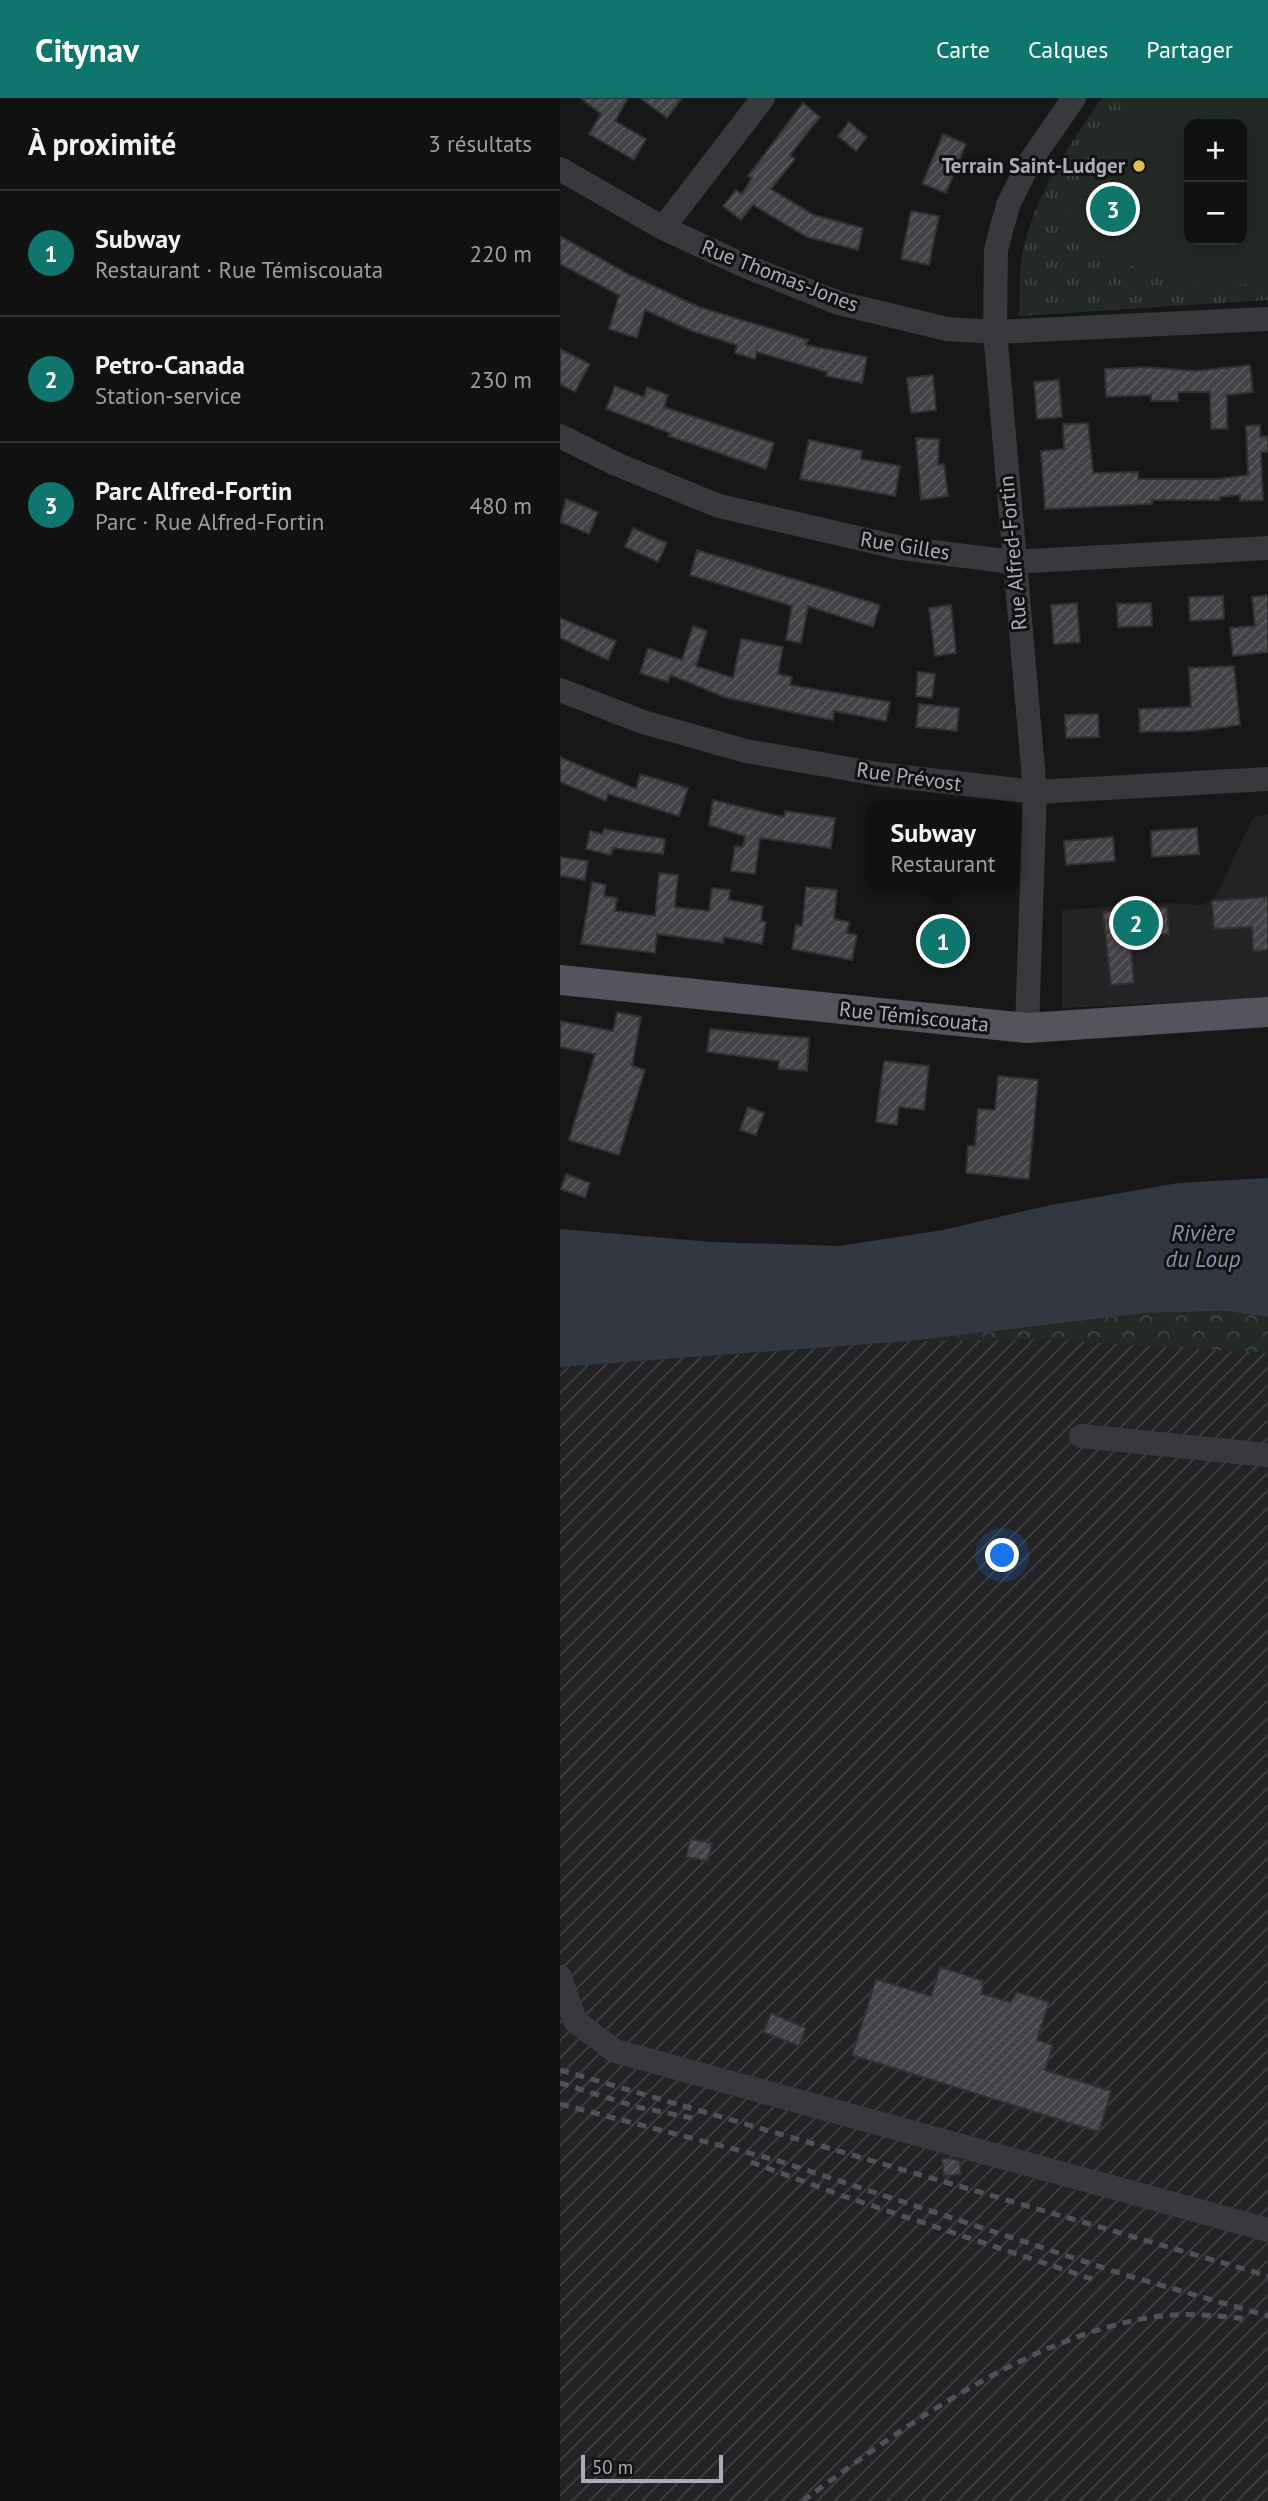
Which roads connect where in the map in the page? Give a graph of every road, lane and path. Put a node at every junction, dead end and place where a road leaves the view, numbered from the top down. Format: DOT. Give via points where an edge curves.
graph roads {
  1 [pos="763,98"];
  2 [pos="1074,98"];
  3 [pos="560,169"];
  4 [pos="663,228"];
  5 [pos="1268,318"];
  6 [pos="995,332"];
  7 [pos="560,436"];
  8 [pos="1268,548"];
  9 [pos="1013,562"];
  10 [pos="560,690"];
  11 [pos="1268,779"];
  12 [pos="1035,792"];
  13 [pos="560,980"];
  14 [pos="1268,1012"];
  15 [pos="1027,1028"];
  16 [pos="1081,1436"];
  17 [pos="1268,1455"];
  18 [pos="560,1977"];
  19 [pos="1268,2230"];
  1 -- 4 [label="street"];
  2 -- 6 [label="street, Rue Alfred-Fortin" via="1029,163 1008,205 996,250"];
  3 -- 4 [label="street, Rue Thomas-Jones"];
  4 -- 6 [label="street, Rue Thomas-Jones" via="839,303 947,329"];
  5 -- 6 [label="street, Rue Thomas-Jones"];
  6 -- 9 [label="street, Rue Alfred-Fortin"];
  7 -- 9 [label="street, Rue Gilles" via="719,506 901,548"];
  8 -- 9 [label="street, Rue Gilles"];
  9 -- 12 [label="street, Rue Alfred-Fortin"];
  10 -- 12 [label="street, Rue Prévost" via="643,722 746,751 878,774"];
  11 -- 12 [label="street, Rue Prévost"];
  12 -- 15 [label="street, Rue Alfred-Fortin"];
  13 -- 15 [label="main road, Rue Témiscouata"];
  14 -- 15 [label="main road, Rue Témiscouata"];
  16 -- 17 [label="street"];
  18 -- 19 [label="street" via="575,2021 615,2051"];
}
